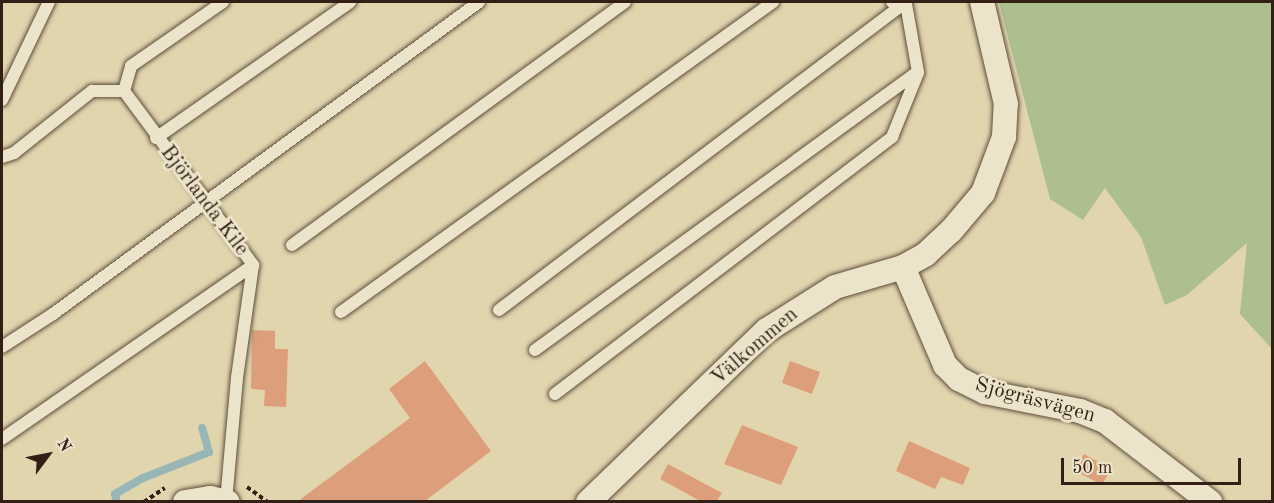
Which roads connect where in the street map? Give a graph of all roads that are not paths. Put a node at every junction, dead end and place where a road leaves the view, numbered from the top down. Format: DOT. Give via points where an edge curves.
graph roads {
  1 [pos="49,2"];
  2 [pos="223,2"];
  3 [pos="350,2"];
  4 [pos="479,2"];
  5 [pos="625,2"];
  6 [pos="773,2"];
  7 [pos="892,2"];
  8 [pos="982,2"];
  9 [pos="906,3"];
  10 [pos="918,72"];
  11 [pos="124,91"];
  12 [pos="2,100"];
  13 [pos="156,138"];
  14 [pos="2,157"];
  15 [pos="208,202"];
  16 [pos="292,245"];
  17 [pos="253,265"];
  18 [pos="903,267"];
  19 [pos="499,310"];
  20 [pos="341,312"];
  21 [pos="2,347"];
  22 [pos="535,350"];
  23 [pos="555,394"];
  24 [pos="2,439"];
  25 [pos="185,501"];
  26 [pos="227,501"];
  27 [pos="588,501"];
  28 [pos="1210,501"];
  1 -- 12 [label="lane"];
  2 -- 11 [label="lane" via="131,66"];
  3 -- 13 [label="lane"];
  4 -- 15 [label="lane"];
  5 -- 16 [label="lane"];
  6 -- 20 [label="lane"];
  7 -- 9 [label="lane"];
  8 -- 18 [label="street, Välkommen" via="1006,104 1004,137 983,193 951,231 926,254"];
  9 -- 10 [label="lane"];
  9 -- 19 [label="lane"];
  10 -- 22 [label="lane"];
  10 -- 23 [label="lane" via="892,137"];
  11 -- 13 [label="lane, Björlanda Kile"];
  11 -- 14 [label="lane" via="92,91 14,153"];
  13 -- 15 [label="lane, Björlanda Kile"];
  15 -- 17 [label="lane, Björlanda Kile"];
  15 -- 21 [label="lane"];
  17 -- 24 [label="lane"];
  17 -- 26 [label="lane, Björlanda Kile" via="237,378"];
  18 -- 27 [label="street, Välkommen" via="835,287 767,330"];
  18 -- 28 [label="street, Sjögräsvägen" via="945,365 959,379 985,392 1080,411 1105,421"];
  25 -- 26 [label="street, Björlanda Kile"];
}
